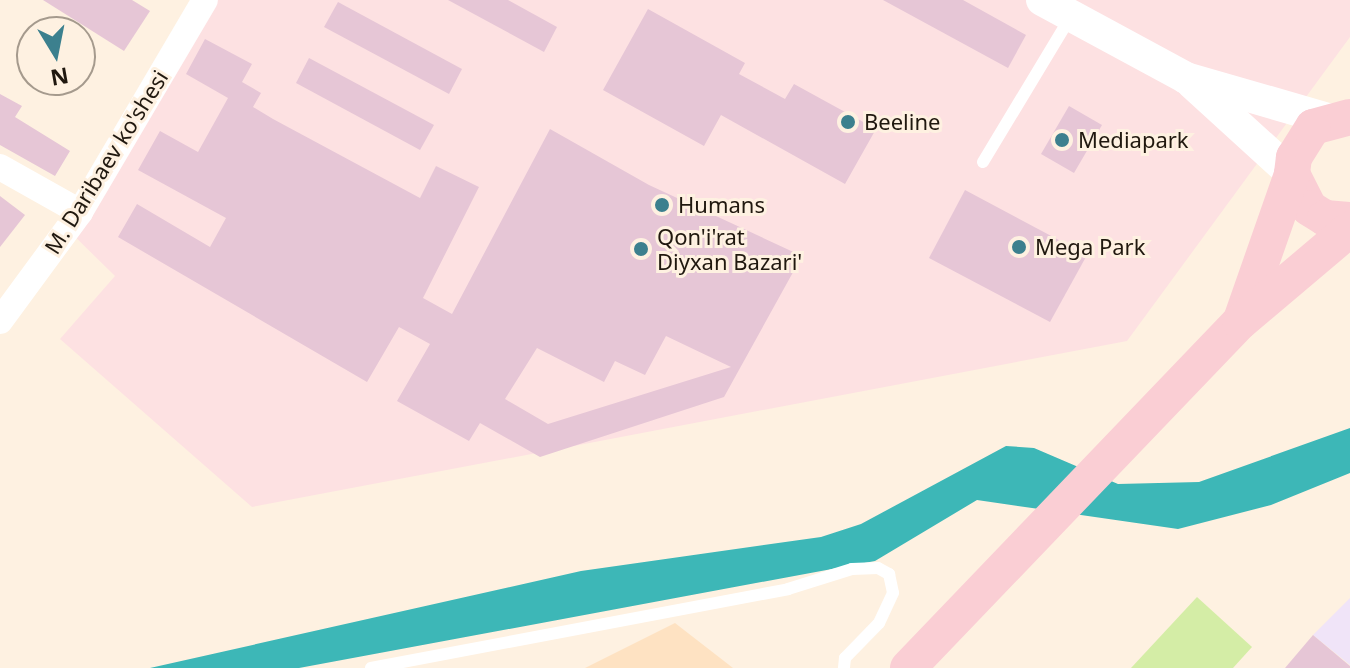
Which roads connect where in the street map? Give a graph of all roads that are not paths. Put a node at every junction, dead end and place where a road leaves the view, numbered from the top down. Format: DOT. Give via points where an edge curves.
graph roads {
  1 [pos="1042,0"];
  2 [pos="198,2"];
  3 [pos="1071,16"];
  4 [pos="1186,78"];
  5 [pos="1343,113"];
  6 [pos="983,162"];
  7 [pos="0,167"];
  8 [pos="1292,174"];
  9 [pos="80,212"];
  10 [pos="1350,220"];
  11 [pos="1350,229"];
  12 [pos="0,321"];
  13 [pos="1240,322"];
  14 [pos="371,668"];
  15 [pos="844,668"];
  16 [pos="908,668"];
  1 -- 3 [label="street"];
  2 -- 9 [label="street, M. Daribaev ko'shesi"];
  3 -- 4 [label="street"];
  3 -- 6 [label="lane"];
  4 -- 5 [label="street"];
  4 -- 8 [label="street"];
  5 -- 8 [label="main road" via="1301,140"];
  7 -- 9 [label="street"];
  8 -- 10 [label="main road" via="1309,208 1325,218"];
  8 -- 13 [label="main road"];
  9 -- 12 [label="street, M. Daribaev ko'shesi"];
  11 -- 13 [label="main road"];
  13 -- 16 [label="main road"];
  14 -- 15 [label="lane" via="878,568 889,574 893,593 879,623 845,658"];
}
